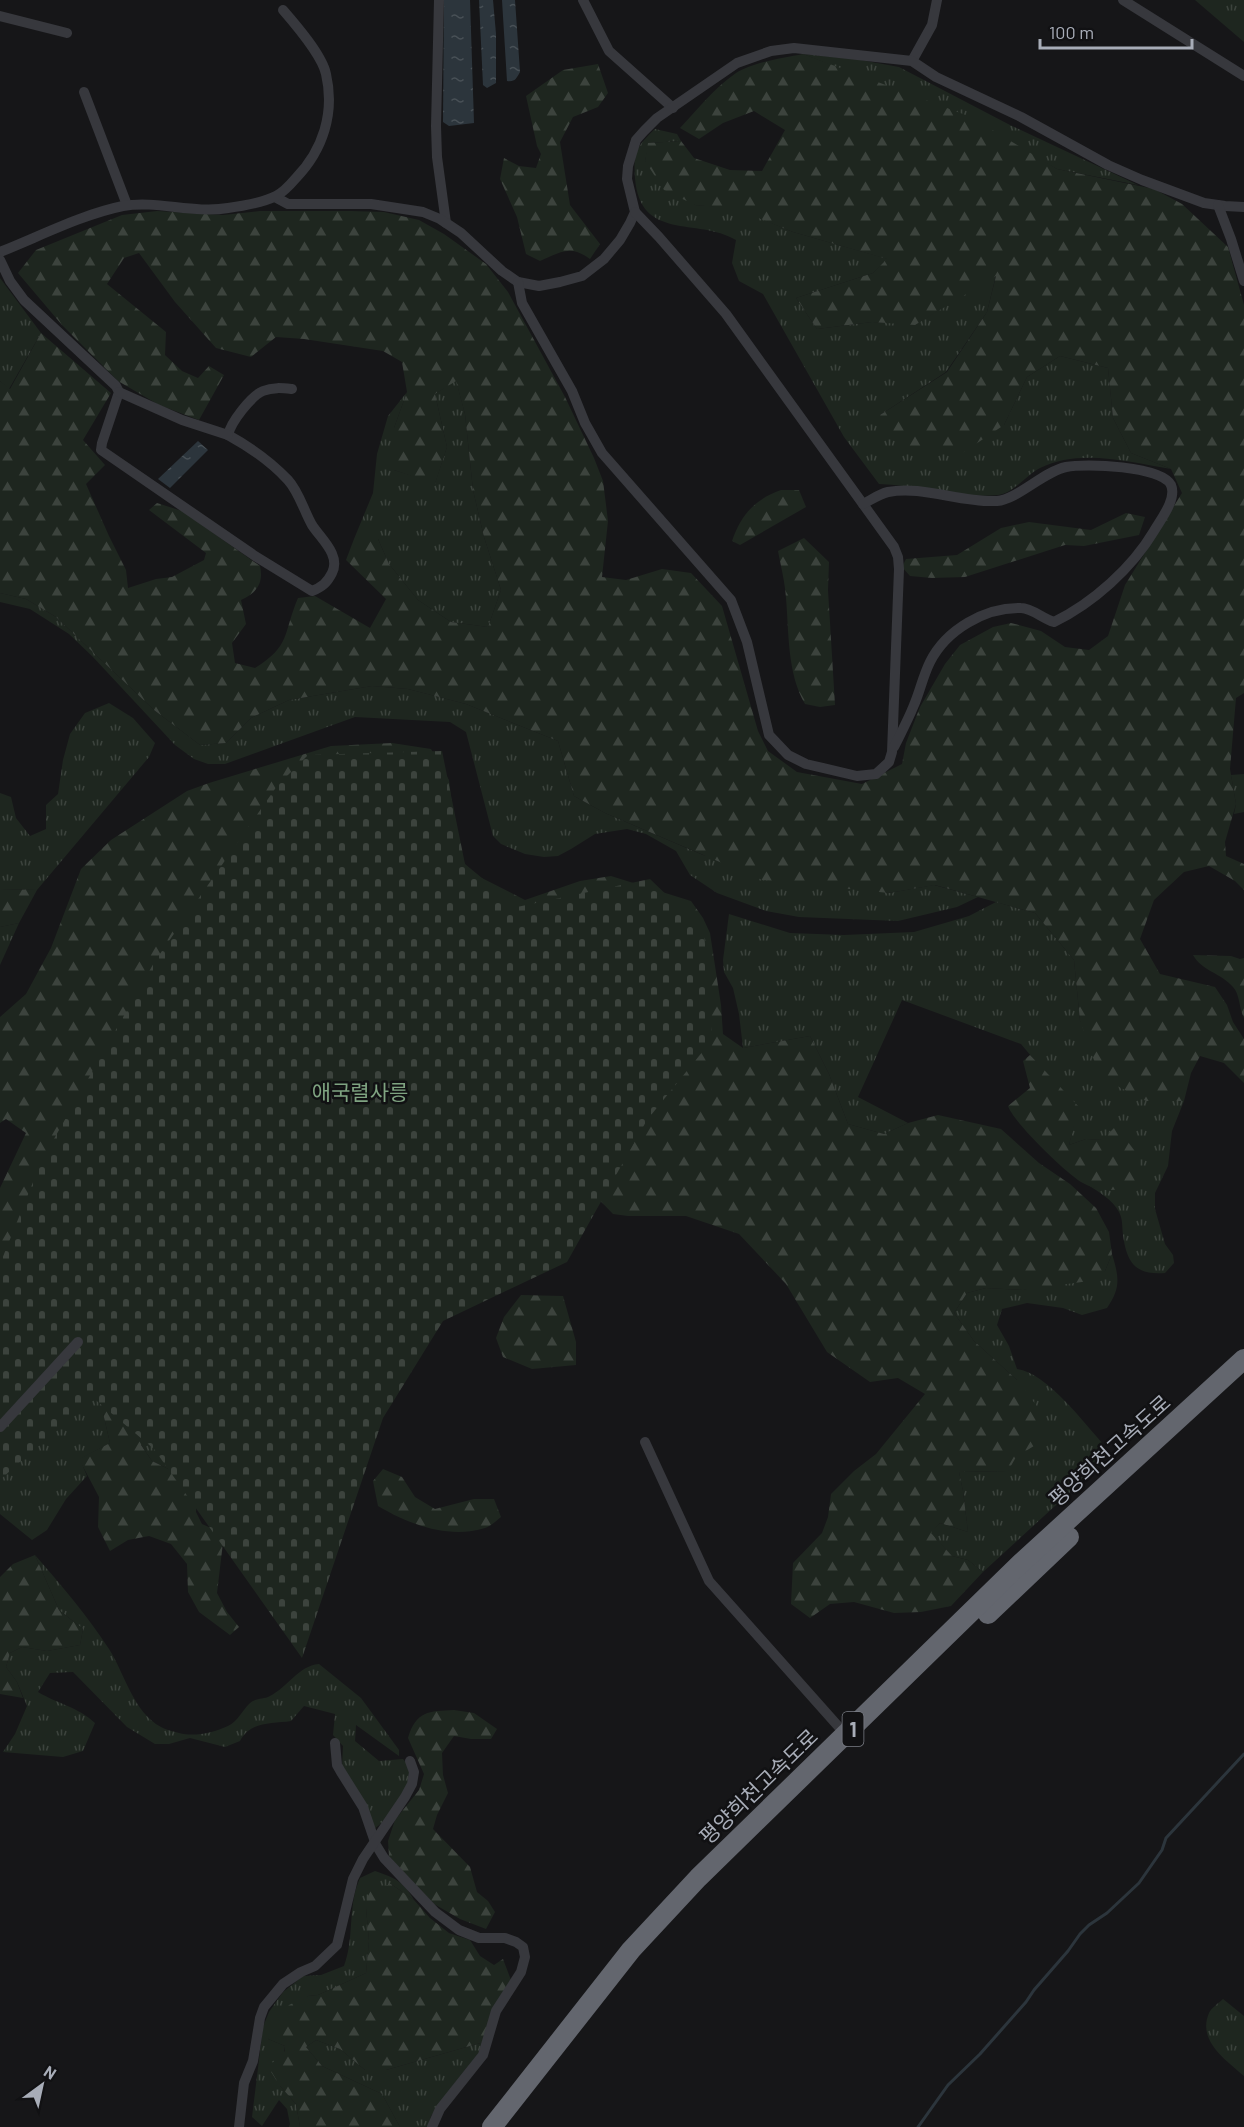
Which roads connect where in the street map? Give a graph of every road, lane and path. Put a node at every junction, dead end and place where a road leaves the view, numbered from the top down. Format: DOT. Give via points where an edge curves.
graph roads {
  1 [pos="438,0"];
  2 [pos="583,0"];
  3 [pos="937,0"];
  4 [pos="1123,0"];
  5 [pos="283,10"];
  6 [pos="0,16"];
  7 [pos="67,33"];
  8 [pos="912,61"];
  9 [pos="1244,76"];
  10 [pos="84,92"];
  11 [pos="673,108"];
  12 [pos="274,197"];
  13 [pos="127,205"];
  14 [pos="1218,205"];
  15 [pos="1244,207"];
  16 [pos="635,212"];
  17 [pos="446,223"];
  18 [pos="0,252"];
  19 [pos="0,260"];
  20 [pos="1244,281"];
  21 [pos="518,282"];
  22 [pos="292,389"];
  23 [pos="119,392"];
  24 [pos="228,435"];
  25 [pos="863,504"];
  26 [pos="892,752"];
  27 [pos="78,1342"];
  28 [pos="1244,1359"];
  29 [pos="1244,1371"];
  30 [pos="0,1427"];
  31 [pos="645,1442"];
  32 [pos="846,1735"];
  33 [pos="336,1743"];
  34 [pos="410,1761"];
  35 [pos="374,1841"];
  36 [pos="239,2127"];
  37 [pos="432,2127"];
  38 [pos="492,2127"];
  39 [pos="503,2127"];
  1 -- 17 [label="street" via="437,147"];
  2 -- 11 [label="street" via="609,51"];
  3 -- 8 [label="street" via="932,25"];
  4 -- 9 [label="street"];
  5 -- 12 [label="street" via="304,35 326,72 329,102 317,151 304,170"];
  6 -- 7 [label="street"];
  8 -- 11 [label="street" via="794,48 771,51 737,63"];
  8 -- 14 [label="street" via="1108,165 1173,192"];
  10 -- 13 [label="street"];
  11 -- 16 [label="street" via="644,130 631,152 627,179"];
  12 -- 13 [label="street" via="225,209"];
  12 -- 17 [label="street" via="288,204 371,204 423,212"];
  13 -- 18 [label="street" via="107,209"];
  14 -- 15 [label="street"];
  14 -- 20 [label="street"];
  16 -- 21 [label="street" via="604,260 582,276 539,286"];
  16 -- 25 [label="street" via="726,314"];
  17 -- 21 [label="street"];
  19 -- 23 [label="street" via="24,300 109,378"];
  21 -- 26 [label="street" via="522,303 602,453 731,600 747,642 769,735 788,755 806,764 857,776 876,774 889,762"];
  22 -- 24 [label="street" via="261,392 235,418"];
  23 -- 24 [label="street"];
  23 -- 24 [label="street" via="102,450 255,556 312,591 322,587 335,567 333,554 290,482"];
  25 -- 26 [label="street" via="898,557"];
  25 -- 26 [label="street" via="886,492 903,491 977,501 1001,500 1054,471 1080,466 1149,471 1167,479 1172,486 1166,511 1149,539 1118,575 1072,613 1054,622 1023,608 996,611 957,629 929,663"];
  27 -- 30 [label="street"];
  28 -- 32 [label="highway, 평양희천고속도로 / 1" via="1021,1563"];
  29 -- 39 [label="highway, 평양희천고속도로 / 1" via="694,1894 652,1937"];
  31 -- 32 [label="street" via="709,1581"];
  32 -- 38 [label="highway, 평양희천고속도로 / 1" via="698,1878 631,1950"];
  33 -- 35 [label="street" via="337,1765 363,1807"];
  34 -- 35 [label="street" via="414,1772 412,1784"];
  35 -- 36 [label="street" via="353,1879 337,1945 315,1966 283,1984 264,2007 253,2061 243,2083"];
  35 -- 37 [label="street" via="384,1858 443,1918 479,1938 505,1938 523,1947 525,1957 520,1972 496,2011 483,2055 440,2109"];
}
